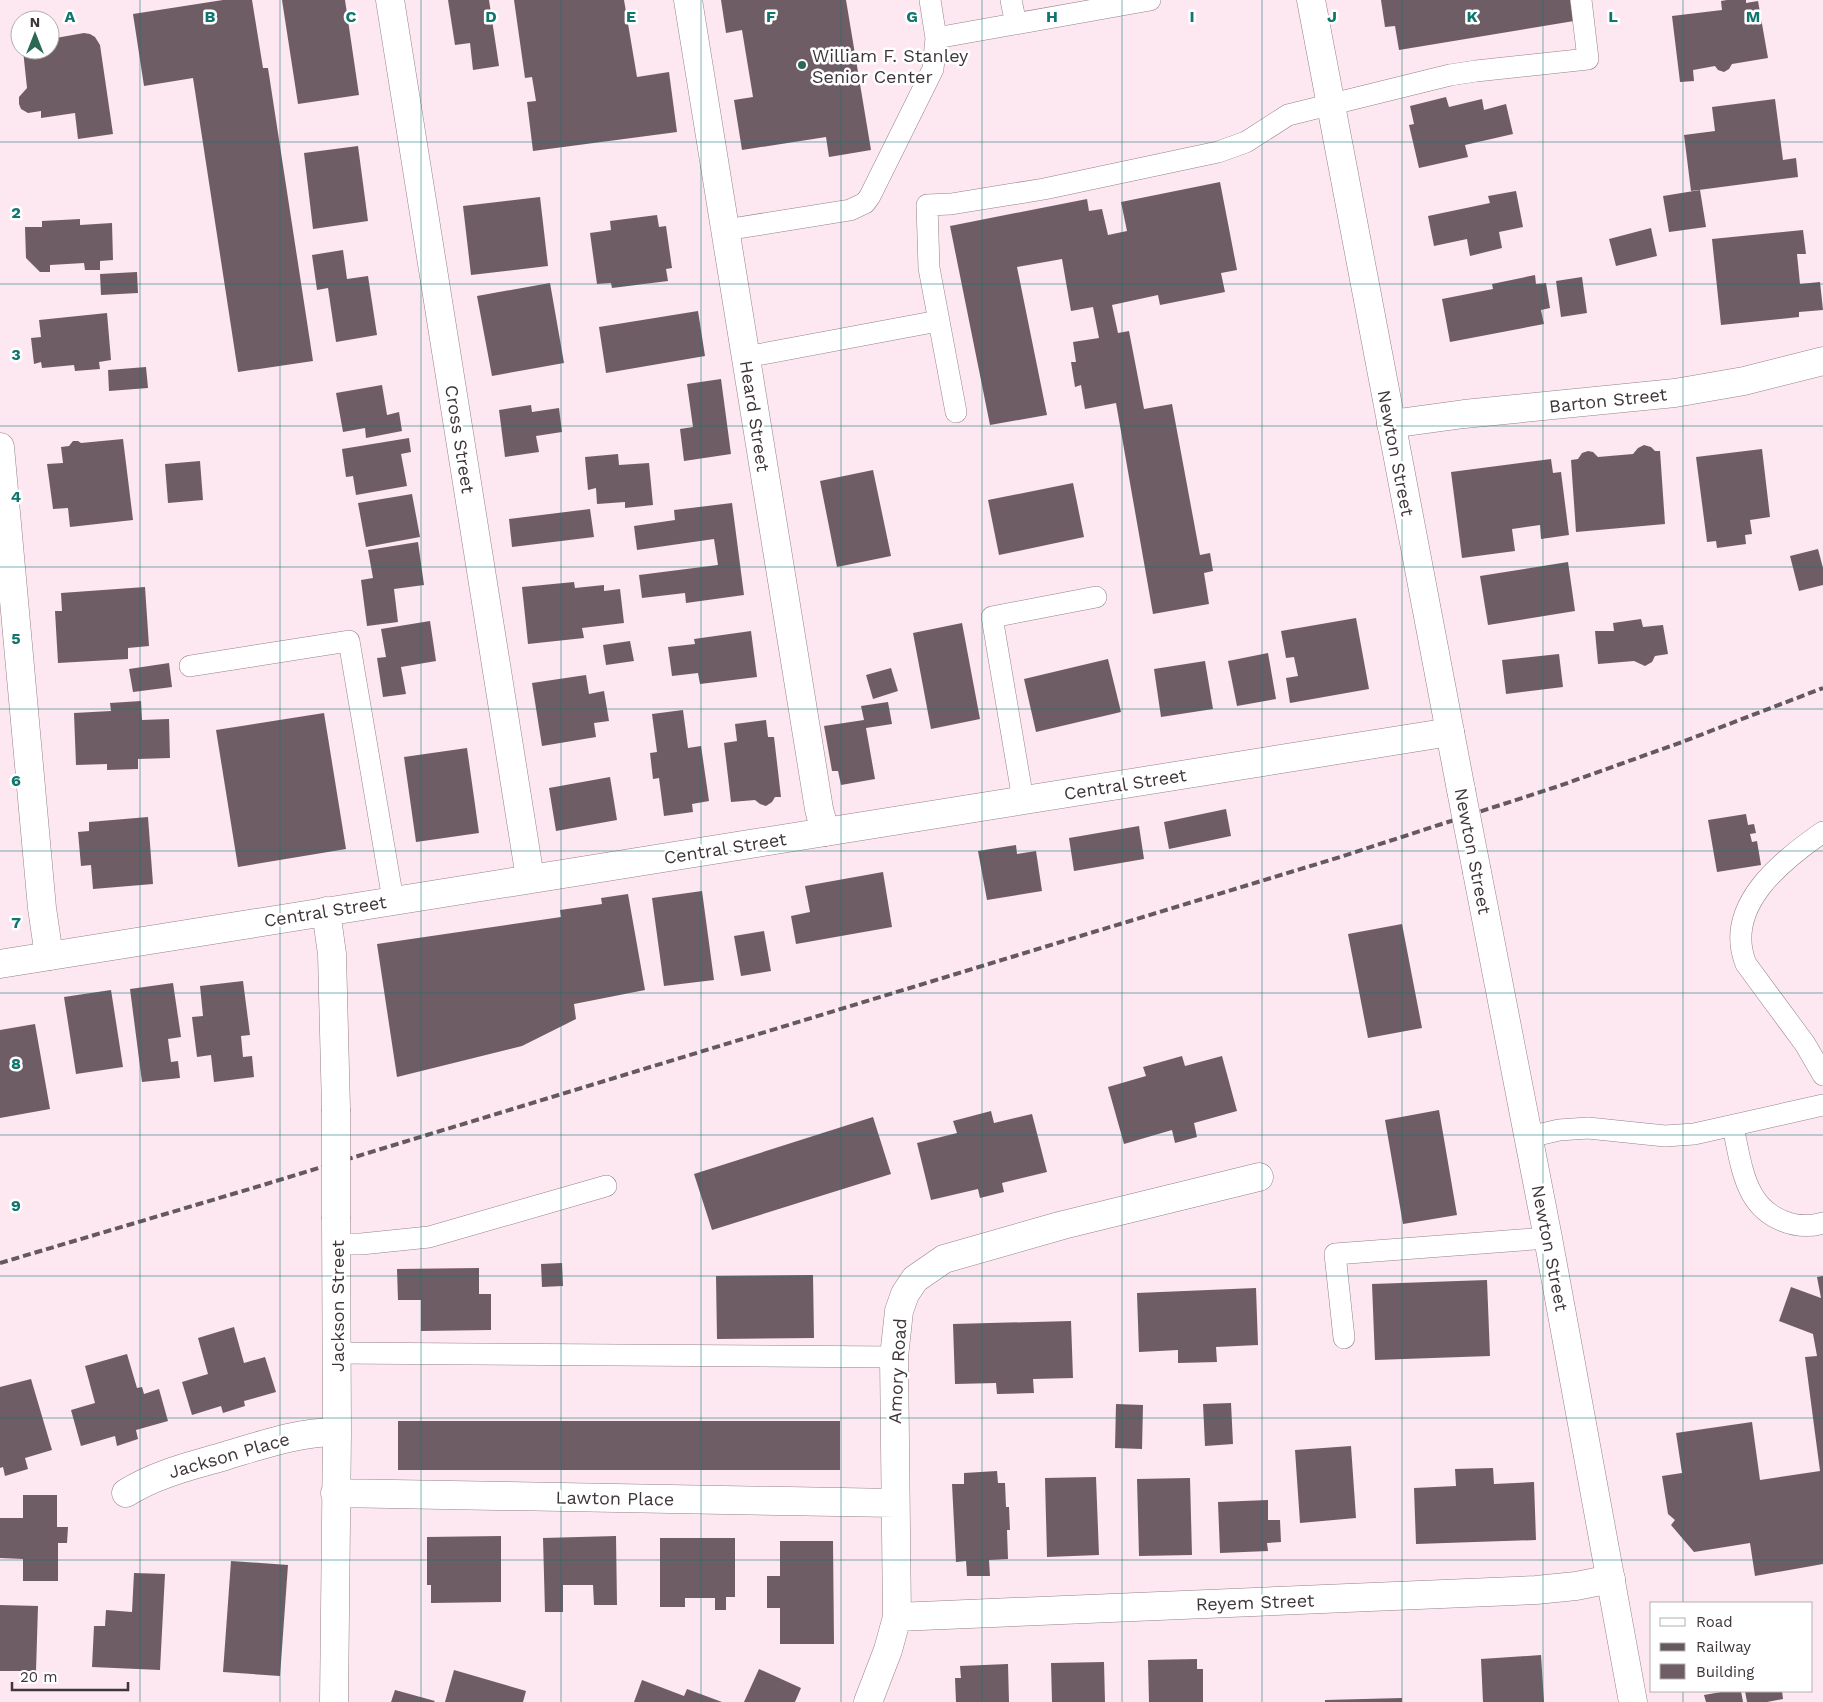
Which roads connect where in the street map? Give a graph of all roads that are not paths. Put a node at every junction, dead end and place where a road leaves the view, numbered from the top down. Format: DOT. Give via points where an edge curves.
graph roads {
  1 [pos="390,0"];
  2 [pos="688,0"];
  3 [pos="930,0"];
  4 [pos="1011,0"];
  5 [pos="1150,0"];
  6 [pos="1310,0"];
  7 [pos="1581,0"];
  8 [pos="1016,24"];
  9 [pos="936,38"];
  10 [pos="1330,104"];
  11 [pos="725,230"];
  12 [pos="938,321"];
  13 [pos="746,356"];
  14 [pos="1823,361"];
  15 [pos="956,412"];
  16 [pos="1391,424"];
  17 [pos="0,447"];
  18 [pos="1096,597"];
  19 [pos="190,666"];
  20 [pos="1450,732"];
  21 [pos="1023,800"];
  22 [pos="825,832"];
  23 [pos="1823,832"];
  24 [pos="530,878"];
  25 [pos="393,900"];
  26 [pos="326,911"];
  27 [pos="49,956"];
  28 [pos="0,964"];
  29 [pos="1823,1075"];
  30 [pos="1823,1105"];
  31 [pos="1732,1126"];
  32 [pos="1529,1137"];
  33 [pos="1259,1177"];
  34 [pos="606,1186"];
  35 [pos="1823,1223"];
  36 [pos="337,1231"];
  37 [pos="1548,1238"];
  38 [pos="1344,1338"];
  39 [pos="337,1353"];
  40 [pos="894,1358"];
  41 [pos="337,1432"];
  42 [pos="126,1493"];
  43 [pos="336,1493"];
  44 [pos="894,1503"];
  45 [pos="1611,1579"];
  46 [pos="897,1617"];
  47 [pos="334,1702"];
  48 [pos="868,1702"];
  49 [pos="1633,1702"];
  1 -- 24 [label="street, Cross Street"];
  2 -- 11 [label="street, Heard Street"];
  3 -- 9 [label="lane"];
  4 -- 8 [label="lane"];
  5 -- 8 [label="lane"];
  6 -- 10 [label="street, Newton Street"];
  7 -- 10 [label="lane" via="1588,59 1463,73"];
  8 -- 9 [label="lane"];
  9 -- 11 [label="lane" via="936,59 931,74 865,203 850,210"];
  10 -- 12 [label="lane" via="1288,115 1246,142 1218,152 1044,189 927,205 927,258"];
  10 -- 16 [label="street, Newton Street"];
  11 -- 13 [label="street, Heard Street"];
  12 -- 13 [label="lane"];
  12 -- 15 [label="lane"];
  13 -- 22 [label="street, Heard Street"];
  14 -- 16 [label="street, Barton Street" via="1744,381 1675,393"];
  16 -- 20 [label="street, Newton Street"];
  17 -- 27 [label="street"];
  18 -- 21 [label="lane" via="992,617"];
  19 -- 25 [label="lane" via="349,641"];
  20 -- 21 [label="street, Central Street"];
  20 -- 32 [label="street, Newton Street, bridge"];
  21 -- 22 [label="street, Central Street"];
  22 -- 24 [label="street, Central Street"];
  23 -- 29 [label="lane" via="1780,867 1758,890 1745,913 1740,935 1742,954 1752,974"];
  24 -- 25 [label="street, Central Street"];
  25 -- 26 [label="street, Central Street"];
  26 -- 27 [label="street, Central Street"];
  26 -- 36 [label="street, Jackson Street, bridge" via="332,954"];
  27 -- 28 [label="street, Central Street"];
  30 -- 31 [label="lane"];
  31 -- 32 [label="lane" via="1687,1135 1665,1136 1588,1128"];
  31 -- 35 [label="lane" via="1744,1174 1761,1206 1783,1222 1806,1226"];
  32 -- 37 [label="street, Newton Street"];
  33 -- 40 [label="street, Amory Road" via="1063,1225 944,1259 916,1279 904,1294"];
  34 -- 36 [label="lane" via="429,1237 361,1244"];
  36 -- 39 [label="street, Jackson Street"];
  37 -- 38 [label="lane" via="1335,1254"];
  37 -- 45 [label="street, Newton Street"];
  39 -- 40 [label="lane"];
  39 -- 41 [label="street, Jackson Street"];
  40 -- 44 [label="street, Amory Road"];
  41 -- 42 [label="street, Jackson Place" via="295,1435 170,1472"];
  41 -- 43 [label="street, Jackson Street"];
  43 -- 44 [label="street, Lawton Place"];
  43 -- 47 [label="street, Jackson Street"];
  44 -- 46 [label="street, Amory Road"];
  45 -- 46 [label="street, Reyem Street" via="1536,1590"];
  45 -- 49 [label="street, Newton Street"];
  46 -- 48 [label="street, Amory Road"];
}
